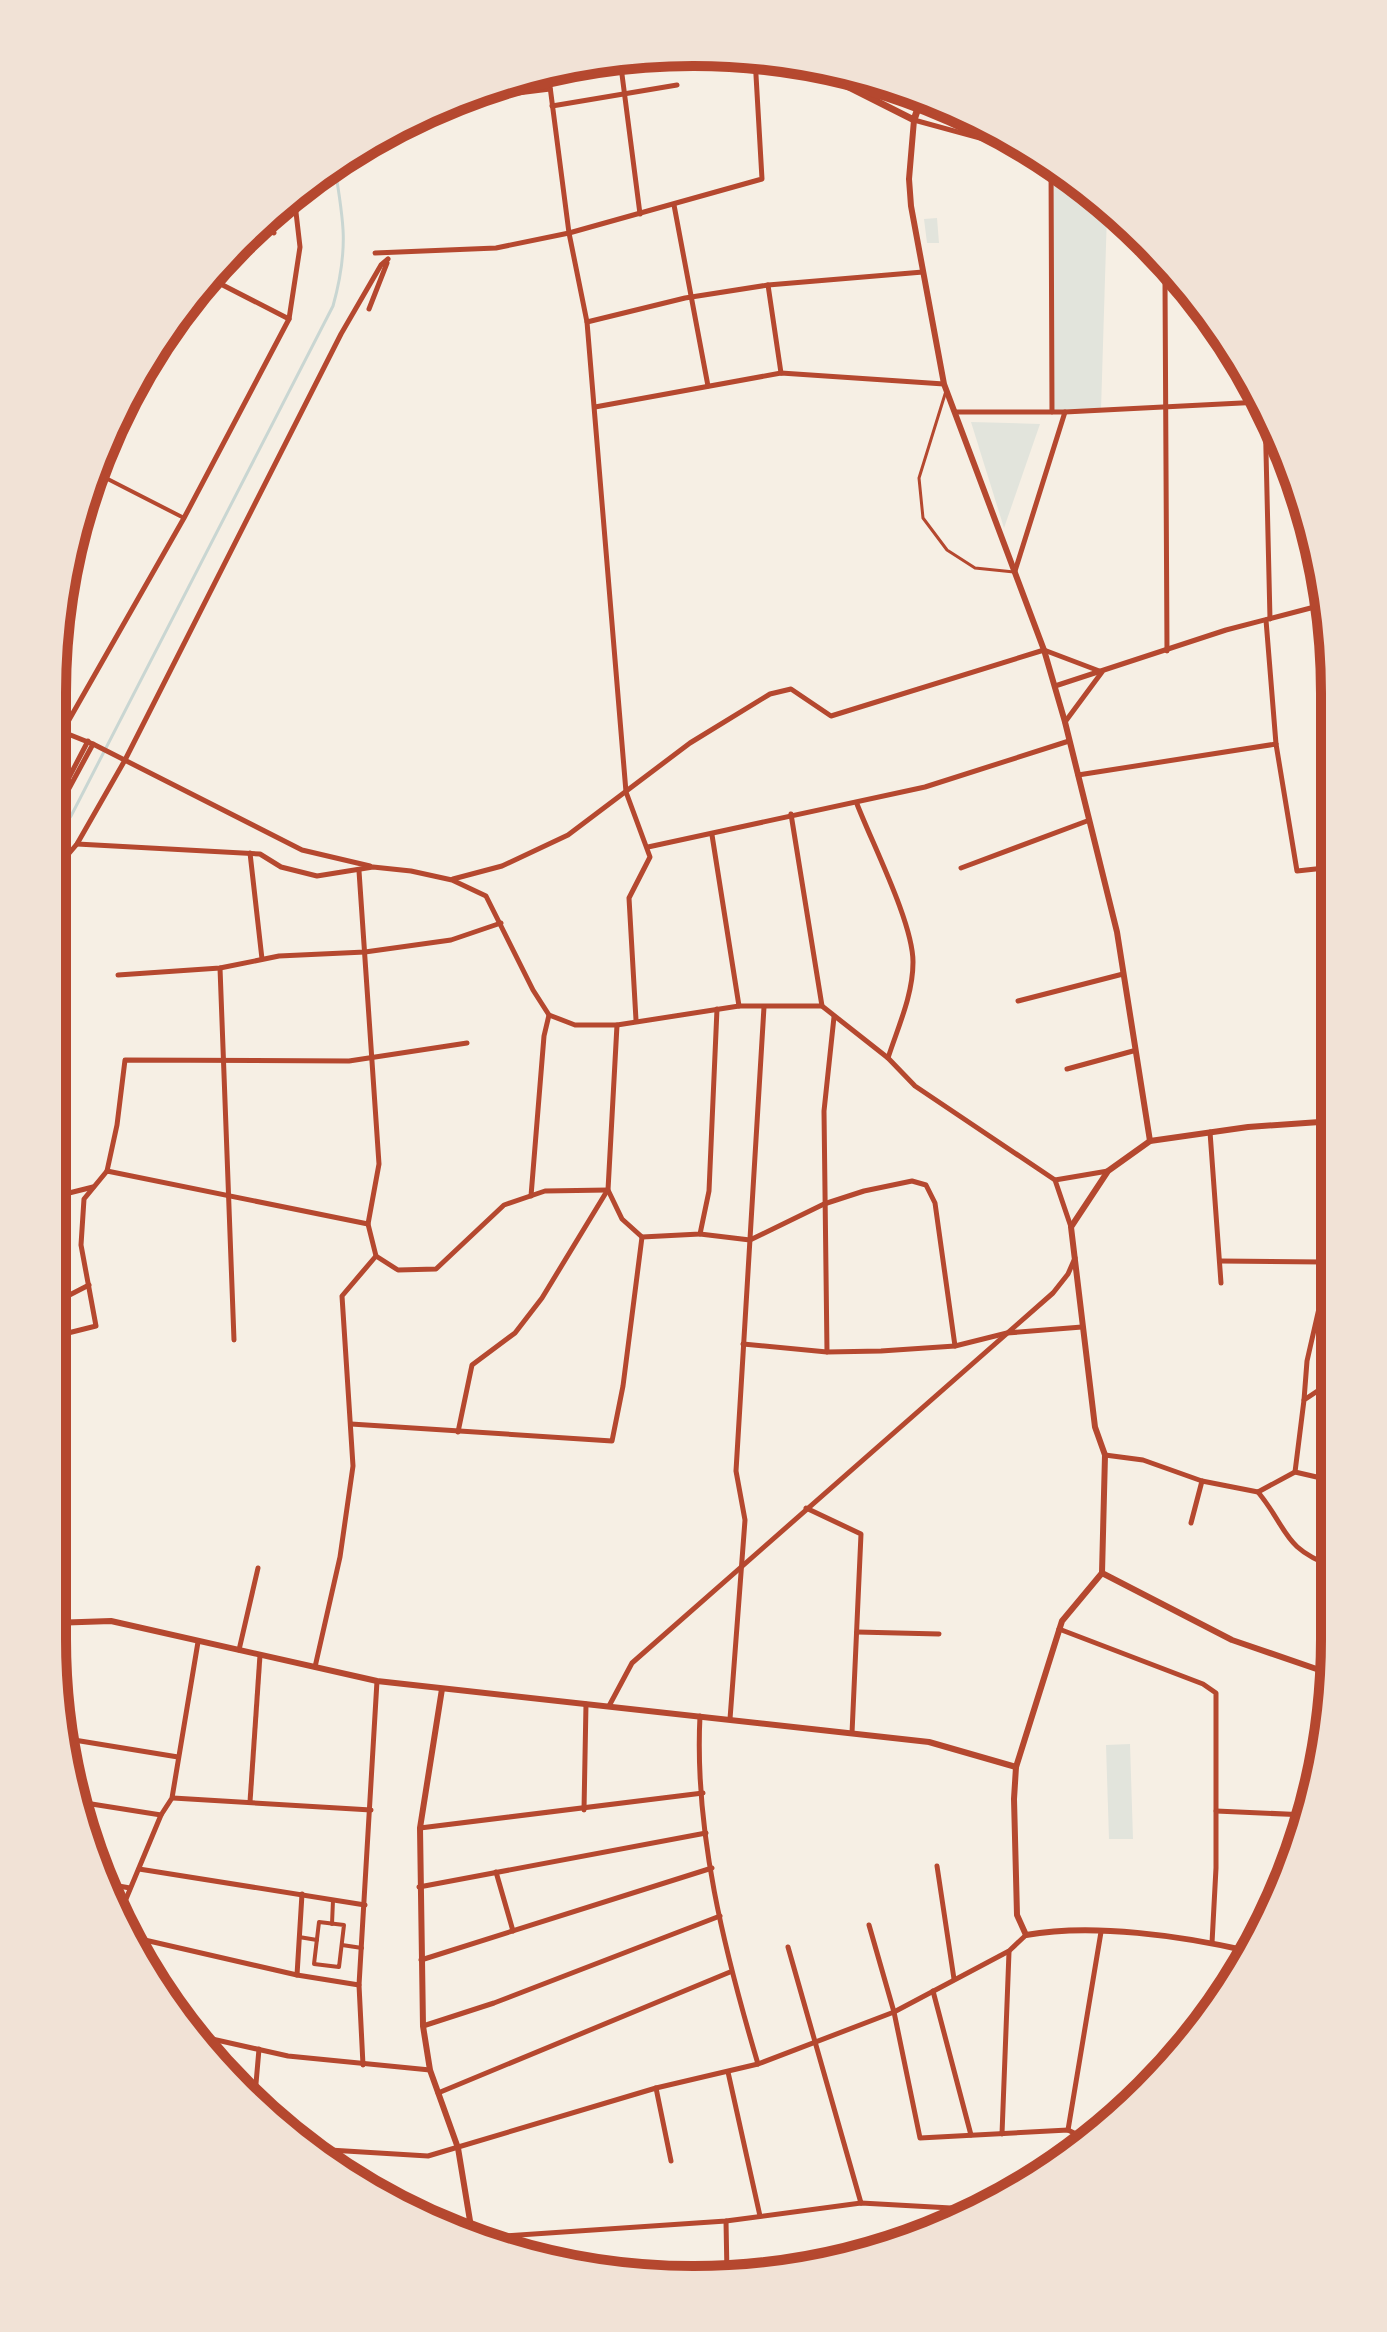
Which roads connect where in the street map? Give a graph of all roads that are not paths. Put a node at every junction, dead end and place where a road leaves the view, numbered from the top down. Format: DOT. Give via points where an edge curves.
graph roads {
  1 [pos="756,69"];
  2 [pos="621,70"];
  3 [pos="549,83"];
  4 [pos="843,84"];
  5 [pos="677,85"];
  6 [pos="550,89"];
  7 [pos="507,94"];
  8 [pos="624,96"];
  9 [pos="552,106"];
  10 [pos="918,108"];
  11 [pos="914,120"];
  12 [pos="989,141"];
  13 [pos="1051,179"];
  14 [pos="674,205"];
  15 [pos="296,209"];
  16 [pos="640,214"];
  17 [pos="270,231"];
  18 [pos="274,233"];
  19 [pos="569,233"];
  20 [pos="391,251"];
  21 [pos="375,253"];
  22 [pos="388,259"];
  23 [pos="1148,262"];
  24 [pos="923,272"];
  25 [pos="1165,282"];
  26 [pos="219,283"];
  27 [pos="768,285"];
  28 [pos="692,297"];
  29 [pos="369,309"];
  30 [pos="289,319"];
  31 [pos="587,322"];
  32 [pos="781,373"];
  33 [pos="708,386"];
  34 [pos="945,388"];
  35 [pos="1249,403"];
  36 [pos="595,407"];
  37 [pos="1165,407"];
  38 [pos="953,412"];
  39 [pos="1052,412"];
  40 [pos="1065,412"];
  41 [pos="1265,436"];
  42 [pos="105,477"];
  43 [pos="184,518"];
  44 [pos="1014,572"];
  45 [pos="1315,607"];
  46 [pos="1268,620"];
  47 [pos="1044,650"];
  48 [pos="1167,651"];
  49 [pos="1102,672"];
  50 [pos="1055,686"];
  51 [pos="1065,722"];
  52 [pos="66,725"];
  53 [pos="66,733"];
  54 [pos="1069,741"];
  55 [pos="92,743"];
  56 [pos="1276,744"];
  57 [pos="122,759"];
  58 [pos="1078,775"];
  59 [pos="66,786"];
  60 [pos="626,792"];
  61 [pos="66,793"];
  62 [pos="857,804"];
  63 [pos="791,814"];
  64 [pos="1087,821"];
  65 [pos="712,835"];
  66 [pos="77,844"];
  67 [pos="648,847"];
  68 [pos="250,853"];
  69 [pos="66,857"];
  70 [pos="373,867"];
  71 [pos="961,868"];
  72 [pos="1321,868"];
  73 [pos="359,871"];
  74 [pos="452,880"];
  75 [pos="501,923"];
  76 [pos="365,952"];
  77 [pos="262,959"];
  78 [pos="220,968"];
  79 [pos="1123,974"];
  80 [pos="118,975"];
  81 [pos="1018,1001"];
  82 [pos="739,1006"];
  83 [pos="822,1006"];
  84 [pos="764,1007"];
  85 [pos="717,1009"];
  86 [pos="549,1015"];
  87 [pos="834,1016"];
  88 [pos="636,1020"];
  89 [pos="617,1025"];
  90 [pos="467,1043"];
  91 [pos="1133,1051"];
  92 [pos="374,1057"];
  93 [pos="888,1058"];
  94 [pos="224,1060"];
  95 [pos="1067,1069"];
  96 [pos="1321,1122"];
  97 [pos="1210,1132"];
  98 [pos="1150,1141"];
  99 [pos="107,1171"];
  100 [pos="1108,1171"];
  101 [pos="1055,1180"];
  102 [pos="94,1187"];
  103 [pos="608,1190"];
  104 [pos="66,1194"];
  105 [pos="227,1194"];
  106 [pos="531,1196"];
  107 [pos="824,1204"];
  108 [pos="368,1224"];
  109 [pos="1071,1227"];
  110 [pos="700,1234"];
  111 [pos="642,1237"];
  112 [pos="750,1240"];
  113 [pos="376,1256"];
  114 [pos="1075,1258"];
  115 [pos="1220,1261"];
  116 [pos="1321,1262"];
  117 [pos="1321,1277"];
  118 [pos="1221,1283"];
  119 [pos="89,1285"];
  120 [pos="66,1297"];
  121 [pos="1082,1327"];
  122 [pos="1007,1333"];
  123 [pos="66,1334"];
  124 [pos="234,1340"];
  125 [pos="743,1344"];
  126 [pos="955,1346"];
  127 [pos="827,1352"];
  128 [pos="1321,1389"];
  129 [pos="1304,1400"];
  130 [pos="351,1424"];
  131 [pos="458,1432"];
  132 [pos="1105,1455"];
  133 [pos="1295,1472"];
  134 [pos="1321,1478"];
  135 [pos="1202,1481"];
  136 [pos="1258,1492"];
  137 [pos="806,1508"];
  138 [pos="1191,1523"];
  139 [pos="1321,1560"];
  140 [pos="742,1563"];
  141 [pos="258,1568"];
  142 [pos="1102,1573"];
  143 [pos="66,1623"];
  144 [pos="1059,1629"];
  145 [pos="857,1632"];
  146 [pos="939,1634"];
  147 [pos="198,1642"];
  148 [pos="239,1650"];
  149 [pos="260,1655"];
  150 [pos="315,1667"];
  151 [pos="1320,1670"];
  152 [pos="377,1681"];
  153 [pos="442,1689"];
  154 [pos="586,1704"];
  155 [pos="609,1706"];
  156 [pos="700,1715"];
  157 [pos="730,1719"];
  158 [pos="852,1733"];
  159 [pos="74,1740"];
  160 [pos="178,1757"];
  161 [pos="1016,1767"];
  162 [pos="703,1793"];
  163 [pos="172,1798"];
  164 [pos="250,1802"];
  165 [pos="88,1803"];
  166 [pos="371,1810"];
  167 [pos="584,1810"];
  168 [pos="1216,1811"];
  169 [pos="161,1815"];
  170 [pos="1296,1815"];
  171 [pos="420,1828"];
  172 [pos="706,1833"];
  173 [pos="937,1866"];
  174 [pos="712,1868"];
  175 [pos="139,1869"];
  176 [pos="496,1872"];
  177 [pos="117,1886"];
  178 [pos="419,1887"];
  179 [pos="130,1888"];
  180 [pos="302,1894"];
  181 [pos="333,1900"];
  182 [pos="125,1902"];
  183 [pos="365,1905"];
  184 [pos="720,1916"];
  185 [pos="332,1924"];
  186 [pos="869,1925"];
  187 [pos="513,1931"];
  188 [pos="1101,1932"];
  189 [pos="1026,1935"];
  190 [pos="299,1937"];
  191 [pos="144,1940"];
  192 [pos="317,1940"];
  193 [pos="1212,1943"];
  194 [pos="342,1945"];
  195 [pos="788,1947"];
  196 [pos="362,1948"];
  197 [pos="1239,1949"];
  198 [pos="1009,1951"];
  199 [pos="421,1960"];
  200 [pos="325,1965"];
  201 [pos="730,1972"];
  202 [pos="297,1975"];
  203 [pos="323,1979"];
  204 [pos="954,1979"];
  205 [pos="359,1985"];
  206 [pos="933,1991"];
  207 [pos="894,2012"];
  208 [pos="423,2026"];
  209 [pos="211,2039"];
  210 [pos="817,2042"];
  211 [pos="259,2049"];
  212 [pos="758,2064"];
  213 [pos="363,2065"];
  214 [pos="430,2070"];
  215 [pos="728,2072"];
  216 [pos="256,2087"];
  217 [pos="656,2088"];
  218 [pos="438,2093"];
  219 [pos="1068,2130"];
  220 [pos="1002,2134"];
  221 [pos="1077,2134"];
  222 [pos="971,2135"];
  223 [pos="458,2148"];
  224 [pos="331,2150"];
  225 [pos="671,2161"];
  226 [pos="861,2203"];
  227 [pos="955,2208"];
  228 [pos="760,2216"];
  229 [pos="726,2221"];
  230 [pos="471,2225"];
  231 [pos="502,2236"];
  232 [pos="727,2265"];
  1 -- 14 [label="street" via="762,179"];
  2 -- 8 [label="street"];
  3 -- 6 [label="street"];
  4 -- 11 [label="main road"];
  5 -- 8 [label="street"];
  6 -- 7 [label="street"];
  6 -- 9 [label="street"];
  8 -- 9 [label="street"];
  8 -- 16 [label="street"];
  9 -- 19 [label="street"];
  10 -- 11 [label="main road"];
  11 -- 12 [label="street"];
  11 -- 24 [label="street" via="909,179"];
  13 -- 39 [label="street"];
  14 -- 16 [label="street"];
  14 -- 28 [label="street"];
  15 -- 30 [label="street" via="300,247"];
  16 -- 19 [label="street"];
  17 -- 18 [label="street"];
  19 -- 20 [label="street" via="496,248"];
  19 -- 31 [label="street"];
  20 -- 21 [label="street"];
  20 -- 22 [label="street"];
  22 -- 29 [label="street"];
  22 -- 57 [label="street" via="341,334"];
  23 -- 25 [label="street"];
  24 -- 27 [label="street"];
  24 -- 34 [label="street"];
  25 -- 37 [label="street"];
  26 -- 30 [label="street"];
  27 -- 28 [label="street"];
  27 -- 32 [label="street"];
  28 -- 31 [label="street"];
  28 -- 33 [label="street"];
  30 -- 43 [label="street"];
  31 -- 36 [label="street"];
  32 -- 33 [label="street"];
  32 -- 34 [label="street"];
  33 -- 36 [label="street"];
  34 -- 38 [label="street"];
  34 -- 44 [label="lane" via="919,478 923,518 947,550 975,568"];
  35 -- 37 [label="street"];
  36 -- 60 [label="street"];
  37 -- 40 [label="street"];
  37 -- 48 [label="street"];
  38 -- 39 [label="street"];
  38 -- 44 [label="street"];
  39 -- 40 [label="street"];
  40 -- 44 [label="street"];
  41 -- 46 [label="street"];
  42 -- 43 [label="street"];
  43 -- 52 [label="street"];
  44 -- 47 [label="street"];
  45 -- 46 [label="street"];
  46 -- 48 [label="street"];
  46 -- 56 [label="street"];
  47 -- 49 [label="street"];
  47 -- 50 [label="street"];
  47 -- 60 [label="street" via="831,716 791,689 770,694 690,743"];
  48 -- 49 [label="street"];
  49 -- 50 [label="street"];
  49 -- 51 [label="street"];
  50 -- 51 [label="street"];
  51 -- 54 [label="street"];
  53 -- 55 [label="street"];
  54 -- 58 [label="street"];
  54 -- 62 [label="street"];
  55 -- 57 [label="street"];
  55 -- 59 [label="street"];
  55 -- 61 [label="street"];
  56 -- 58 [label="street"];
  56 -- 72 [label="street" via="1297,871"];
  57 -- 66 [label="street"];
  57 -- 70 [label="street" via="302,850"];
  58 -- 64 [label="street"];
  60 -- 67 [label="street"];
  60 -- 74 [label="street" via="568,835 502,866"];
  62 -- 63 [label="street"];
  62 -- 93 [label="street" via="903,920 913,960 909,994"];
  63 -- 65 [label="street"];
  63 -- 83 [label="street"];
  64 -- 71 [label="street"];
  64 -- 79 [label="street"];
  65 -- 67 [label="street"];
  65 -- 82 [label="street"];
  66 -- 68 [label="street"];
  66 -- 69 [label="street"];
  67 -- 88 [label="street" via="650,857 629,898"];
  68 -- 73 [label="street" via="317,876"];
  68 -- 77 [label="street"];
  70 -- 73 [label="street"];
  70 -- 74 [label="street"];
  73 -- 76 [label="street"];
  74 -- 75 [label="street" via="486,896"];
  75 -- 76 [label="street" via="451,940"];
  75 -- 86 [label="street"];
  76 -- 77 [label="street"];
  76 -- 92 [label="street"];
  77 -- 78 [label="street"];
  78 -- 80 [label="street"];
  78 -- 94 [label="street"];
  79 -- 81 [label="street"];
  79 -- 91 [label="street"];
  82 -- 84 [label="street"];
  82 -- 85 [label="street"];
  83 -- 84 [label="street"];
  83 -- 87 [label="street"];
  84 -- 112 [label="street"];
  85 -- 88 [label="street"];
  85 -- 110 [label="street" via="709,1191"];
  86 -- 89 [label="street" via="575,1025"];
  86 -- 106 [label="street"];
  87 -- 93 [label="street"];
  87 -- 107 [label="street" via="824,1111"];
  88 -- 89 [label="street"];
  89 -- 103 [label="street"];
  90 -- 92 [label="street"];
  91 -- 95 [label="street"];
  91 -- 98 [label="street"];
  92 -- 94 [label="street"];
  92 -- 108 [label="street" via="379,1164"];
  93 -- 101 [label="street" via="915,1086"];
  94 -- 99 [label="street" via="125,1060"];
  94 -- 105 [label="street"];
  96 -- 97 [label="street"];
  97 -- 98 [label="street"];
  97 -- 115 [label="street"];
  98 -- 100 [label="street"];
  99 -- 102 [label="street"];
  99 -- 105 [label="street"];
  100 -- 101 [label="street"];
  100 -- 109 [label="street"];
  101 -- 109 [label="street"];
  102 -- 104 [label="street"];
  102 -- 119 [label="street" via="84,1199 81,1245"];
  103 -- 106 [label="street"];
  103 -- 111 [label="street" via="622,1219"];
  103 -- 131 [label="street" via="515,1333 472,1365"];
  105 -- 108 [label="street"];
  105 -- 124 [label="street"];
  106 -- 113 [label="street" via="504,1205 436,1269 398,1270"];
  107 -- 112 [label="street"];
  107 -- 126 [label="street" via="912,1181 926,1185 935,1203"];
  107 -- 127 [label="street"];
  108 -- 113 [label="street"];
  109 -- 114 [label="street"];
  110 -- 111 [label="street"];
  110 -- 112 [label="street"];
  111 -- 131 [label="street" via="612,1441"];
  112 -- 125 [label="street"];
  113 -- 130 [label="street" via="342,1296"];
  114 -- 121 [label="street"];
  114 -- 122 [label="street" via="1053,1293"];
  115 -- 116 [label="street"];
  115 -- 118 [label="street"];
  117 -- 129 [label="street"];
  119 -- 120 [label="street"];
  119 -- 123 [label="street" via="96,1326"];
  121 -- 122 [label="street"];
  121 -- 132 [label="street" via="1095,1427"];
  122 -- 126 [label="street"];
  122 -- 137 [label="street"];
  125 -- 127 [label="street"];
  125 -- 140 [label="street" via="736,1471 745,1520"];
  126 -- 127 [label="street"];
  128 -- 129 [label="street"];
  129 -- 133 [label="street"];
  130 -- 131 [label="street"];
  130 -- 150 [label="street" via="353,1466 340,1557"];
  132 -- 135 [label="street" via="1143,1460"];
  132 -- 142 [label="street"];
  133 -- 134 [label="street"];
  133 -- 136 [label="street"];
  135 -- 136 [label="street"];
  135 -- 138 [label="street"];
  136 -- 139 [label="street" via="1290,1544"];
  137 -- 140 [label="street"];
  137 -- 145 [label="street" via="861,1534"];
  140 -- 155 [label="street" via="632,1663"];
  140 -- 157 [label="street"];
  141 -- 148 [label="street"];
  142 -- 144 [label="street"];
  142 -- 151 [label="street" via="1232,1640"];
  143 -- 147 [label="street" via="111,1621"];
  144 -- 161 [label="street"];
  144 -- 168 [label="street" via="1216,1693"];
  145 -- 146 [label="street"];
  145 -- 158 [label="street"];
  147 -- 148 [label="street"];
  147 -- 160 [label="street"];
  148 -- 149 [label="street"];
  149 -- 150 [label="street"];
  149 -- 164 [label="street"];
  150 -- 152 [label="street"];
  152 -- 153 [label="street"];
  152 -- 166 [label="street"];
  153 -- 154 [label="street"];
  153 -- 171 [label="street"];
  154 -- 155 [label="street"];
  154 -- 167 [label="street"];
  155 -- 156 [label="street"];
  156 -- 157 [label="street"];
  156 -- 162 [label="street"];
  157 -- 158 [label="street"];
  158 -- 161 [label="street" via="929,1742"];
  159 -- 160 [label="street"];
  160 -- 163 [label="street"];
  161 -- 189 [label="street" via="1017,1915"];
  162 -- 167 [label="street"];
  162 -- 172 [label="street"];
  163 -- 164 [label="street"];
  163 -- 169 [label="street"];
  164 -- 166 [label="street"];
  165 -- 169 [label="street"];
  166 -- 183 [label="street"];
  167 -- 171 [label="street"];
  168 -- 170 [label="street"];
  168 -- 193 [label="street"];
  169 -- 175 [label="street"];
  171 -- 178 [label="street"];
  172 -- 174 [label="street"];
  172 -- 176 [label="street"];
  173 -- 204 [label="street"];
  174 -- 184 [label="street"];
  174 -- 187 [label="street"];
  175 -- 179 [label="street"];
  175 -- 180 [label="street"];
  176 -- 178 [label="street"];
  176 -- 187 [label="street"];
  177 -- 179 [label="street"];
  178 -- 199 [label="street"];
  179 -- 182 [label="street"];
  180 -- 181 [label="street"];
  180 -- 190 [label="street"];
  181 -- 183 [label="street"];
  181 -- 185 [label="street"];
  183 -- 196 [label="street"];
  184 -- 201 [label="street"];
  184 -- 208 [label="street"];
  185 -- 192 [label="street" via="319,1922"];
  185 -- 194 [label="street" via="344,1925"];
  186 -- 207 [label="street"];
  187 -- 199 [label="street"];
  188 -- 189 [label="street"];
  188 -- 193 [label="street"];
  188 -- 219 [label="street"];
  189 -- 198 [label="street"];
  190 -- 192 [label="street"];
  190 -- 202 [label="street"];
  191 -- 202 [label="street"];
  192 -- 200 [label="street" via="314,1964"];
  193 -- 197 [label="street"];
  194 -- 196 [label="street"];
  194 -- 200 [label="street" via="339,1967"];
  195 -- 210 [label="street"];
  196 -- 205 [label="street"];
  198 -- 204 [label="street"];
  198 -- 220 [label="street"];
  199 -- 208 [label="street"];
  200 -- 203 [label="street"];
  201 -- 212 [label="street"];
  201 -- 218 [label="street"];
  202 -- 203 [label="street"];
  203 -- 205 [label="street"];
  204 -- 206 [label="street"];
  205 -- 213 [label="street"];
  206 -- 207 [label="street"];
  206 -- 222 [label="street"];
  207 -- 210 [label="street"];
  207 -- 222 [label="street" via="920,2138"];
  208 -- 214 [label="street"];
  209 -- 211 [label="street"];
  210 -- 212 [label="street"];
  210 -- 226 [label="street"];
  211 -- 213 [label="street"];
  211 -- 216 [label="street"];
  212 -- 215 [label="street"];
  213 -- 214 [label="street"];
  214 -- 218 [label="street"];
  215 -- 217 [label="street"];
  215 -- 228 [label="street"];
  217 -- 223 [label="street"];
  217 -- 225 [label="street"];
  218 -- 223 [label="street"];
  219 -- 220 [label="street"];
  219 -- 221 [label="street"];
  220 -- 222 [label="street"];
  223 -- 224 [label="street" via="428,2156"];
  223 -- 230 [label="street"];
  226 -- 227 [label="street"];
  226 -- 228 [label="street"];
  228 -- 229 [label="street"];
  229 -- 231 [label="street"];
  229 -- 232 [label="street"];
}
